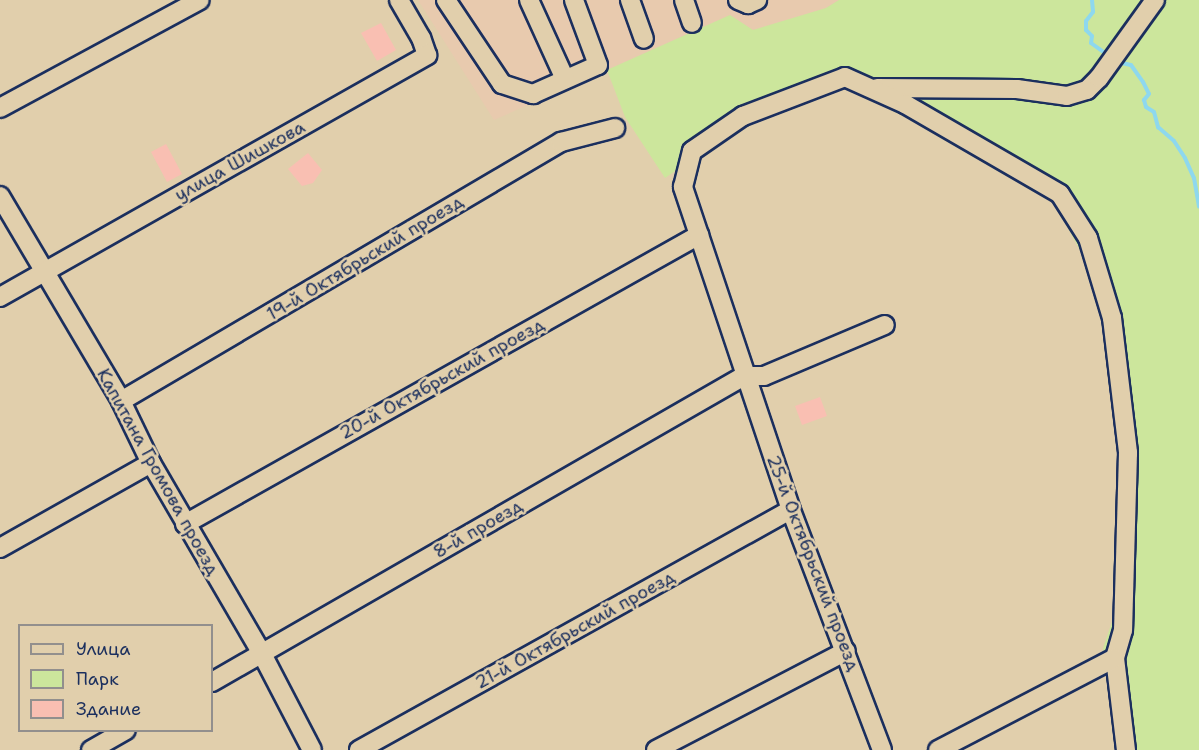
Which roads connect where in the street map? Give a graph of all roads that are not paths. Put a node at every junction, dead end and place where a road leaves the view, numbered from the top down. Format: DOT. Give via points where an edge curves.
graph roads {
  1 [pos="200,0"];
  2 [pos="399,0"];
  3 [pos="446,0"];
  4 [pos="529,0"];
  5 [pos="574,0"];
  6 [pos="630,0"];
  7 [pos="684,0"];
  8 [pos="738,0"];
  9 [pos="757,0"];
  10 [pos="1155,0"];
  11 [pos="692,24"];
  12 [pos="645,39"];
  13 [pos="565,79"];
  14 [pos="869,87"];
  15 [pos="0,108"];
  16 [pos="615,128"];
  17 [pos="0,196"];
  18 [pos="699,235"];
  19 [pos="44,272"];
  20 [pos="0,297"];
  21 [pos="885,325"];
  22 [pos="744,376"];
  23 [pos="121,401"];
  24 [pos="151,463"];
  25 [pos="791,510"];
  26 [pos="185,524"];
  27 [pos="0,548"];
  28 [pos="846,651"];
  29 [pos="262,654"];
  30 [pos="1115,658"];
  31 [pos="213,681"];
  32 [pos="122,732"];
  33 [pos="91,750"];
  34 [pos="312,750"];
  35 [pos="359,750"];
  36 [pos="656,750"];
  37 [pos="882,750"];
  38 [pos="938,750"];
  39 [pos="1126,750"];
  1 -- 15 [label="street"];
  2 -- 19 [label="street, улица Шишкова" via="427,55"];
  3 -- 13 [label="street" via="502,84 533,94"];
  4 -- 13 [label="street"];
  5 -- 13 [label="street" via="598,64"];
  6 -- 12 [label="street"];
  7 -- 11 [label="street"];
  8 -- 9 [label="street" via="748,4"];
  10 -- 14 [label="street" via="1087,90 1067,96 1017,89"];
  14 -- 18 [label="street, 25-й Октябрьский проезд" via="845,77 743,116 692,151 682,187"];
  14 -- 30 [label="street" via="1060,195 1088,238 1112,318 1128,453 1123,630"];
  16 -- 23 [label="street, 19-й Октябрьский проезд" via="561,142"];
  17 -- 19 [label="street, Капитана Громова проезд"];
  18 -- 22 [label="street, 25-й Октябрьский проезд"];
  18 -- 26 [label="street, 20-й Октябрьский проезд"];
  19 -- 20 [label="street, улица Шишкова"];
  19 -- 23 [label="street, Капитана Громова проезд"];
  21 -- 22 [label="street" via="764,376"];
  22 -- 25 [label="street, 25-й Октябрьский проезд"];
  22 -- 29 [label="street, 8-й проезд"];
  23 -- 24 [label="street, Капитана Громова проезд"];
  24 -- 26 [label="street, Капитана Громова проезд"];
  24 -- 27 [label="street"];
  25 -- 28 [label="street, 25-й Октябрьский проезд"];
  25 -- 35 [label="street, 21-й Октябрьский проезд"];
  26 -- 29 [label="street, Капитана Громова проезд"];
  28 -- 36 [label="street"];
  28 -- 37 [label="street, 25-й Октябрьский проезд"];
  29 -- 31 [label="street, 8-й проезд"];
  29 -- 34 [label="street, Капитана Громова проезд"];
  30 -- 38 [label="street"];
  30 -- 39 [label="street"];
  32 -- 33 [label="street"];
}
